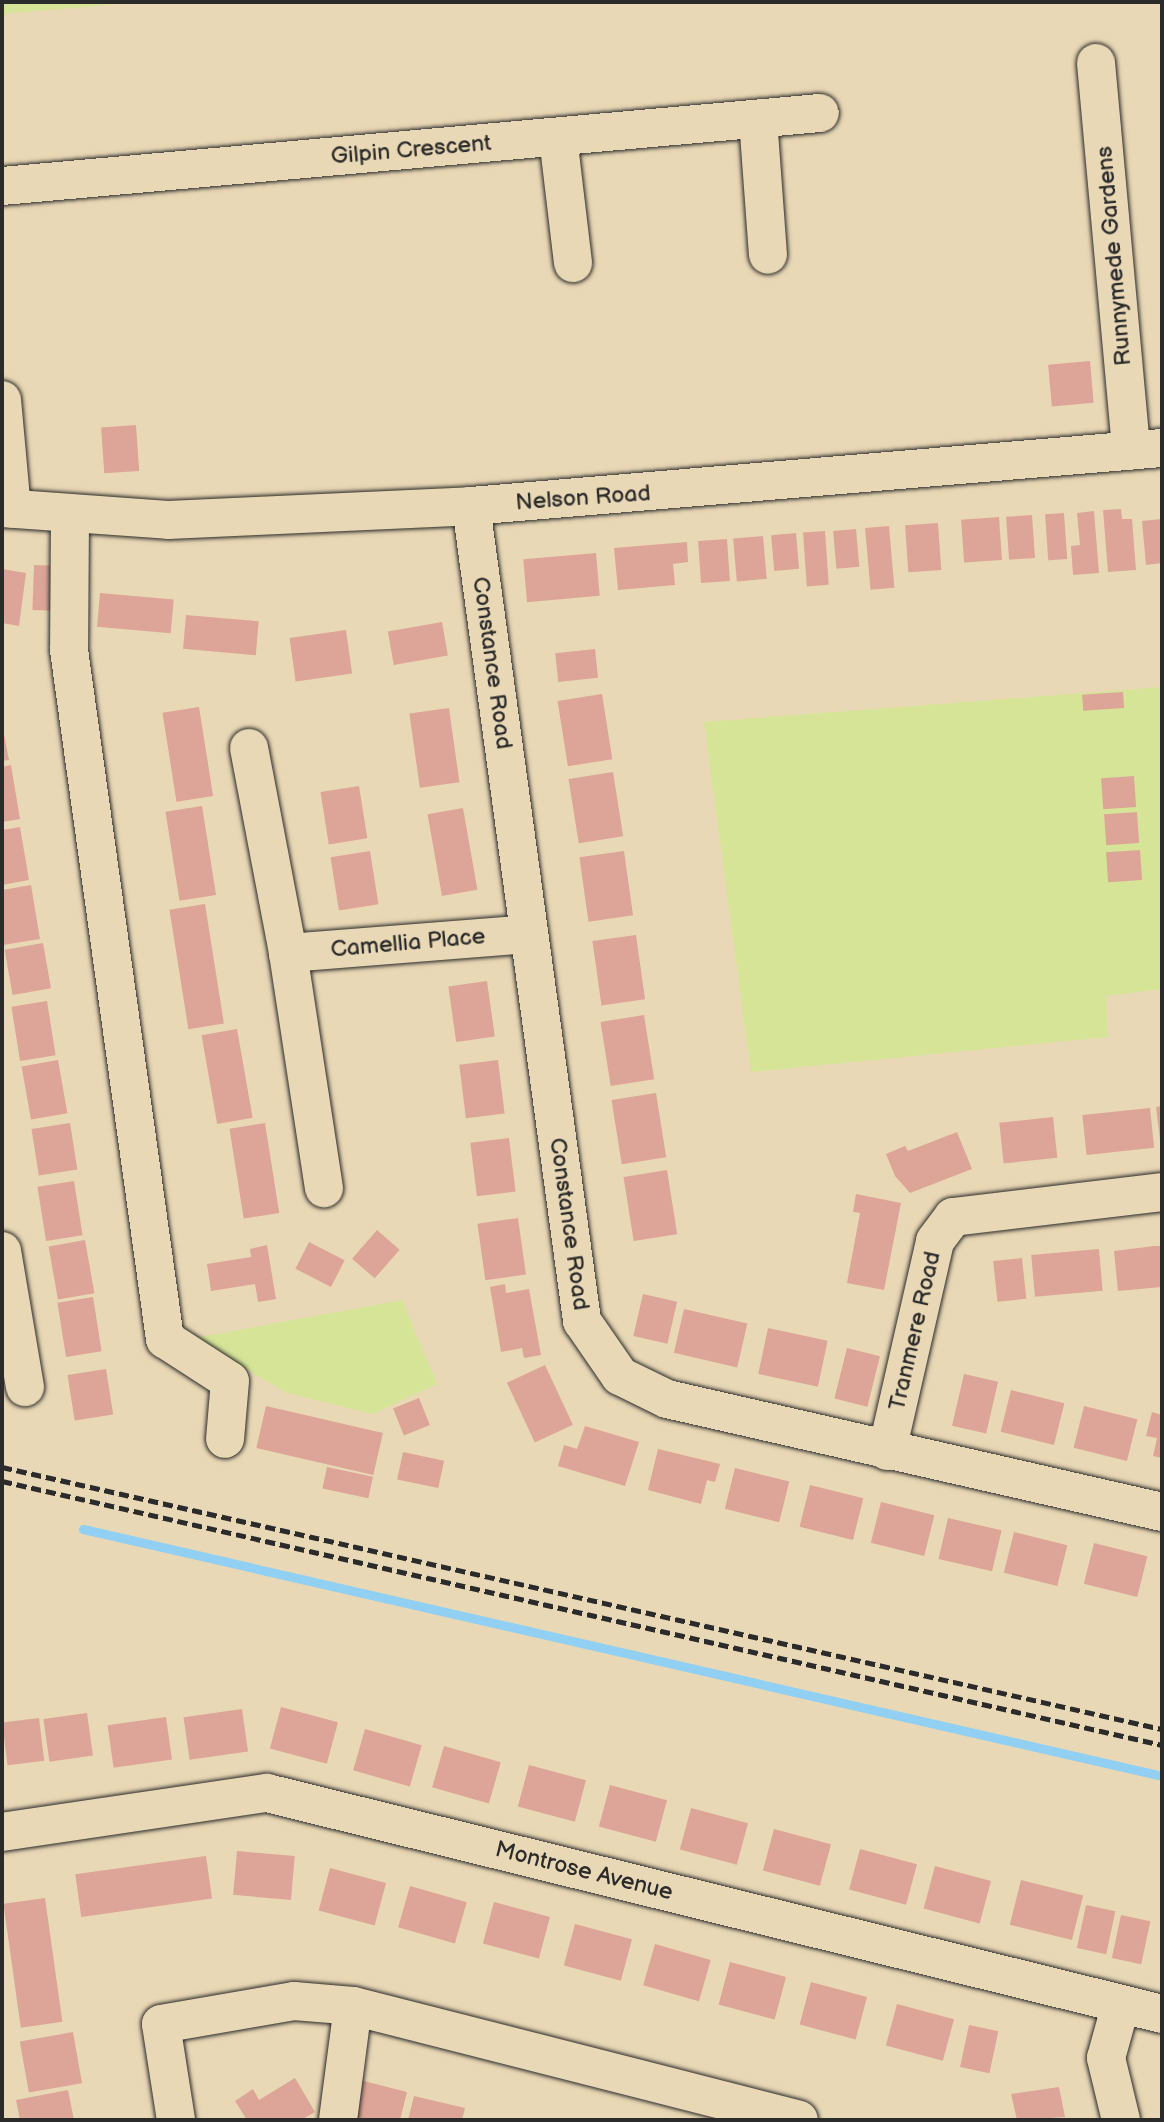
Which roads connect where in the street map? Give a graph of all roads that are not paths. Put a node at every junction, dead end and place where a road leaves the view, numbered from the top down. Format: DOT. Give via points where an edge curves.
graph roads {
  1 [pos="1096,63"];
  2 [pos="820,113"];
  3 [pos="758,119"];
  4 [pos="558,137"];
  5 [pos="2,186"];
  6 [pos="768,254"];
  7 [pos="572,263"];
  8 [pos="2,400"];
  9 [pos="1147,449"];
  10 [pos="471,506"];
  11 [pos="7,509"];
  12 [pos="70,516"];
  13 [pos="249,748"];
  14 [pos="528,934"];
  15 [pos="289,953"];
  16 [pos="324,1188"];
  17 [pos="1162,1192"];
  18 [pos="2,1251"];
  19 [pos="25,1387"];
  20 [pos="225,1439"];
  21 [pos="887,1451"];
  22 [pos="1162,1512"];
  23 [pos="2,1832"];
  24 [pos="1121,2004"];
  25 [pos="353,2006"];
  26 [pos="1162,2014"];
  27 [pos="725,2111"];
  28 [pos="176,2120"];
  29 [pos="338,2120"];
  30 [pos="799,2120"];
  31 [pos="1121,2120"];
  1 -- 9 [label="street, Runnymede Gardens"];
  2 -- 3 [label="street, Gilpin Crescent"];
  3 -- 4 [label="street, Gilpin Crescent"];
  3 -- 6 [label="street"];
  4 -- 5 [label="street, Gilpin Crescent"];
  4 -- 7 [label="street"];
  8 -- 11 [label="street"];
  9 -- 10 [label="street, Nelson Road"];
  10 -- 12 [label="street, Nelson Road" via="168,520"];
  10 -- 14 [label="street, Constance Road"];
  11 -- 12 [label="street, Nelson Road"];
  12 -- 20 [label="street" via="69,650 165,1339 230,1381"];
  13 -- 15 [label="street"];
  14 -- 15 [label="street, Camellia Place"];
  14 -- 21 [label="street, Constance Road" via="582,1321 620,1376 667,1399"];
  15 -- 16 [label="street"];
  17 -- 21 [label="street, Tranmere Road" via="953,1217 935,1241"];
  18 -- 19 [label="street"];
  21 -- 22 [label="street, Constance Road"];
  23 -- 24 [label="street, Montrose Avenue" via="267,1793"];
  24 -- 26 [label="street, Montrose Avenue"];
  24 -- 31 [label="street" via="1107,2058"];
  25 -- 27 [label="street"];
  25 -- 28 [label="street" via="294,2001 161,2024"];
  25 -- 29 [label="street"];
  27 -- 30 [label="street"];
}
